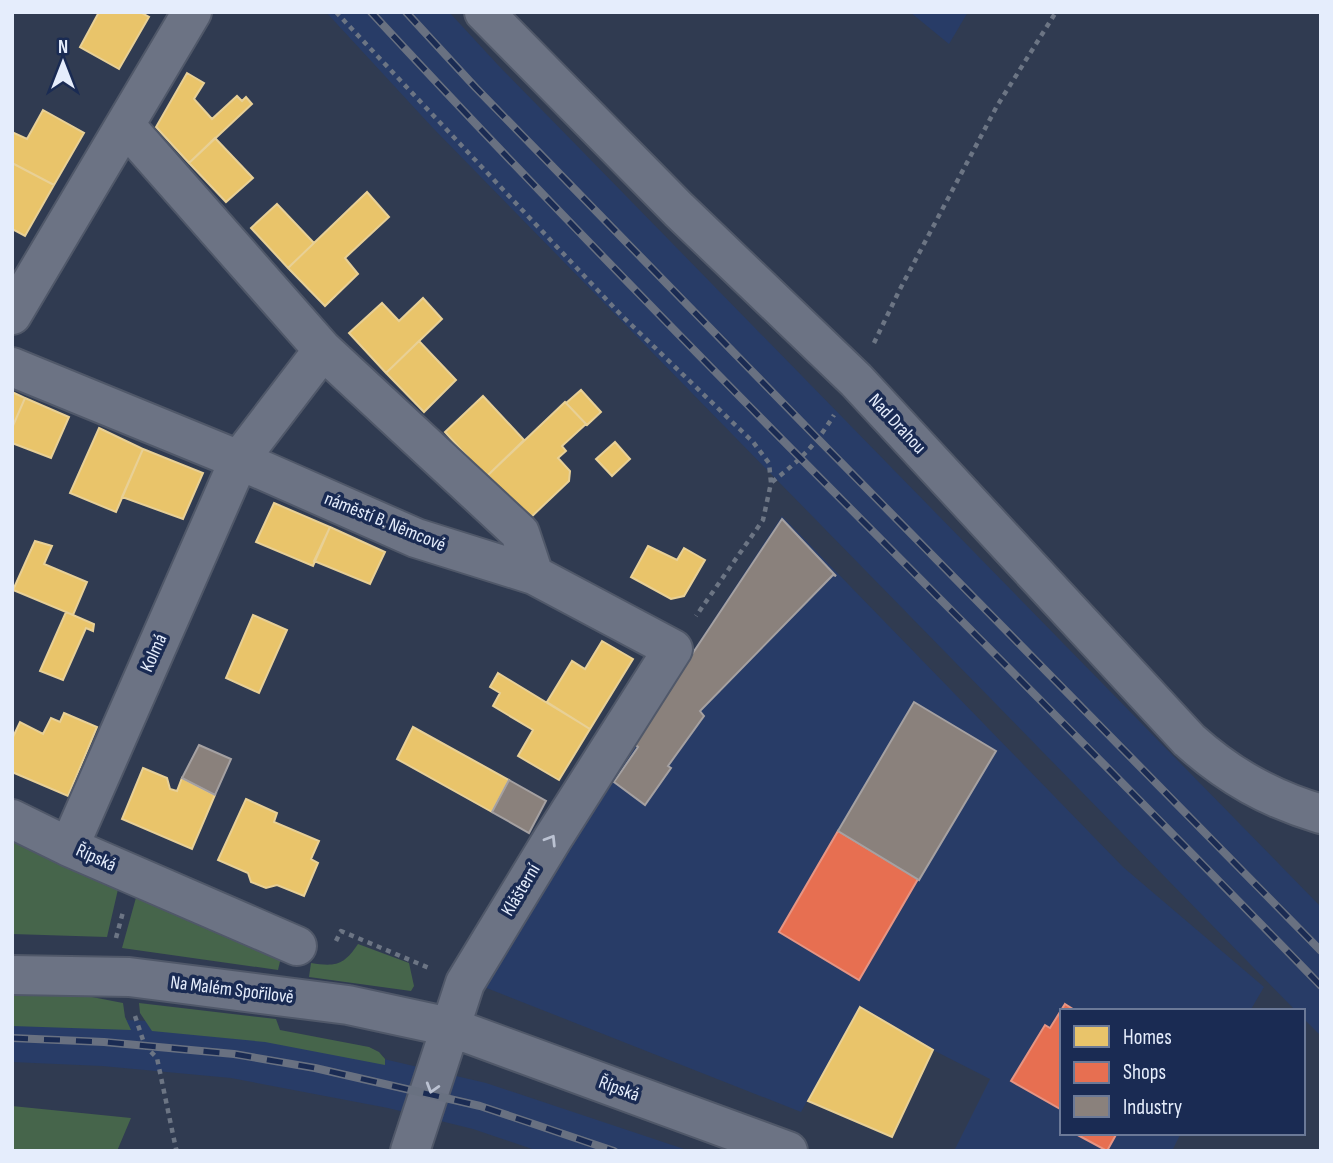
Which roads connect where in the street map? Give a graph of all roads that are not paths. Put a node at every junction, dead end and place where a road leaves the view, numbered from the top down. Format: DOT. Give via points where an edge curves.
graph roads {
  1 [pos="192,12"];
  2 [pos="484,12"];
  3 [pos="125,125"];
  4 [pos="12,315"];
  5 [pos="323,350"];
  6 [pos="12,367"];
  7 [pos="239,460"];
  8 [pos="534,575"];
  9 [pos="673,649"];
  10 [pos="1321,814"];
  11 [pos="12,819"];
  12 [pos="69,847"];
  13 [pos="297,946"];
  14 [pos="12,975"];
  15 [pos="450,1027"];
  16 [pos="416,1150"];
  17 [pos="788,1151"];
  1 -- 3 [label="street"];
  2 -- 10 [label="street, Nad Drahou" via="679,210 856,380 1189,740 1260,791"];
  3 -- 4 [label="street"];
  3 -- 5 [label="street"];
  5 -- 7 [label="street"];
  5 -- 8 [label="street" via="520,533"];
  6 -- 7 [label="street, náměstí B. Němcové"];
  7 -- 8 [label="street, náměstí B. Němcové" via="416,538"];
  7 -- 12 [label="street, Kolmá"];
  8 -- 9 [label="street, náměstí B. Němcové"];
  15 -- 9 [label="street, Klášterní, one-way" via="466,983"];
  11 -- 12 [label="street, Řípská"];
  12 -- 13 [label="street, Řípská"];
  14 -- 15 [label="street, Na Malém Spořilově" via="129,977 348,1005"];
  15 -- 16 [label="street, Klášterní, one-way"];
  15 -- 17 [label="street, Řípská"];
}
